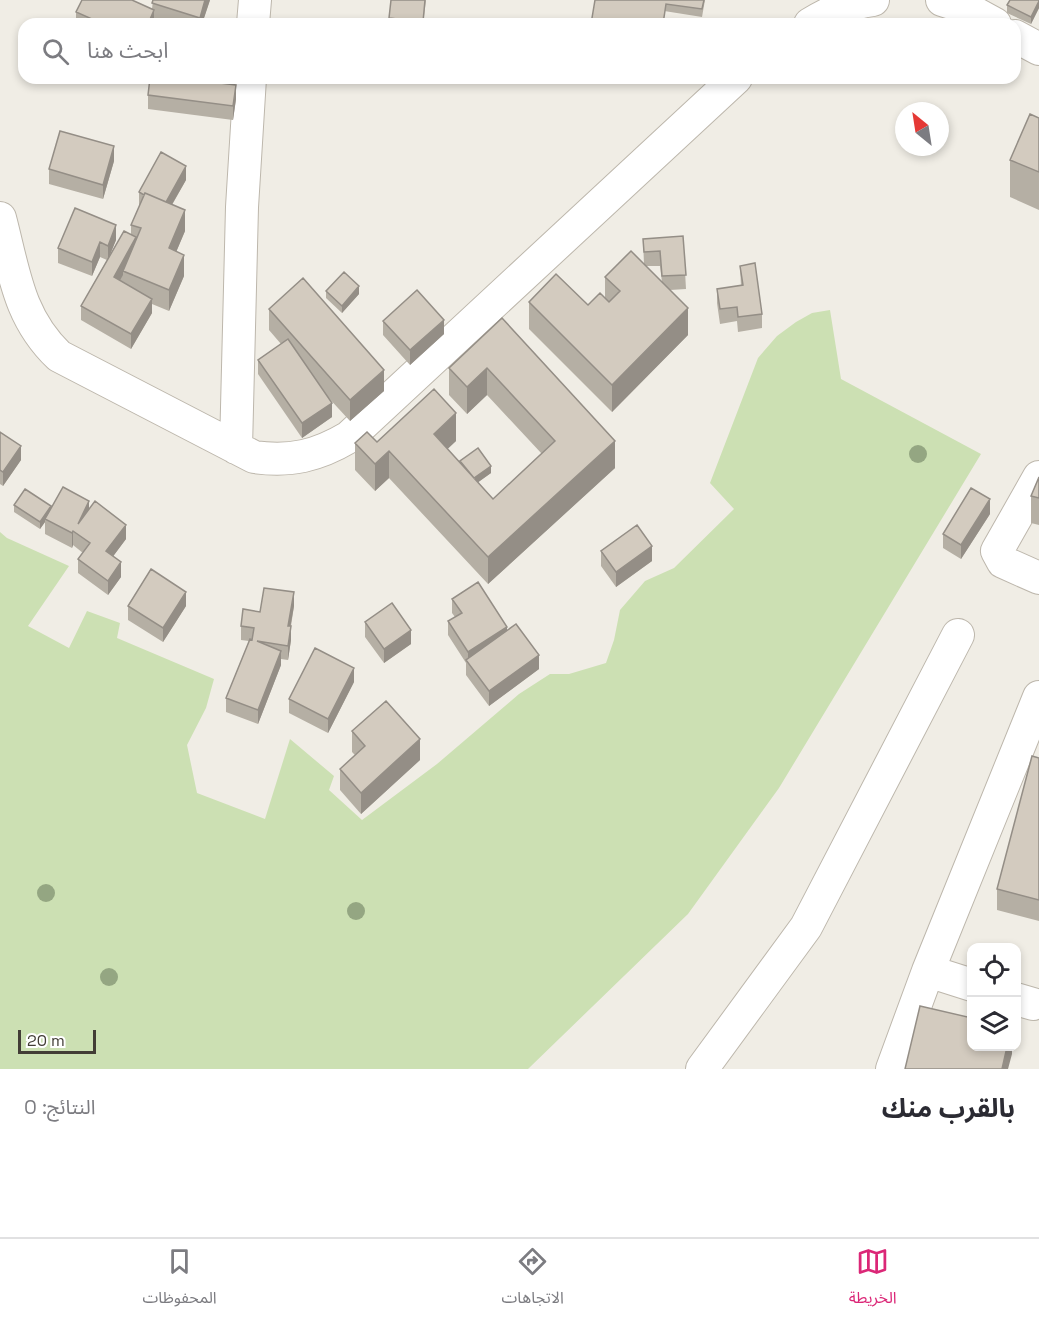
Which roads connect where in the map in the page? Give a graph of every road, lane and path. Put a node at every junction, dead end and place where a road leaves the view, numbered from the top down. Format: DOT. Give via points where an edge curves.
graph roads {
  1 [pos="255,0"];
  2 [pos="873,0"];
  3 [pos="942,0"];
  4 [pos="254,18"];
  5 [pos="820,18"];
  6 [pos="984,18"];
  7 [pos="1021,39"];
  8 [pos="1039,49"];
  9 [pos="250,84"];
  10 [pos="730,84"];
  11 [pos="0,219"];
  12 [pos="236,448"];
  13 [pos="1039,477"];
  14 [pos="1039,578"];
  15 [pos="958,634"];
  16 [pos="1039,697"];
  17 [pos="928,971"];
  18 [pos="967,983"];
  19 [pos="702,1069"];
  20 [pos="892,1069"];
  1 -- 4 [label="street"];
  2 -- 5 [label="street" via="834,10"];
  3 -- 6 [label="street"];
  7 -- 8 [label="street"];
  9 -- 12 [label="street" via="242,207"];
  10 -- 12 [label="street" via="349,437 326,451 301,458 254,457"];
  11 -- 12 [label="street" via="24,307 44,342 59,356"];
  13 -- 14 [label="street" via="997,551 1003,562"];
  15 -- 19 [label="street" via="806,927"];
  16 -- 17 [label="street"];
  17 -- 18 [label="street"];
  17 -- 20 [label="street"];
}
